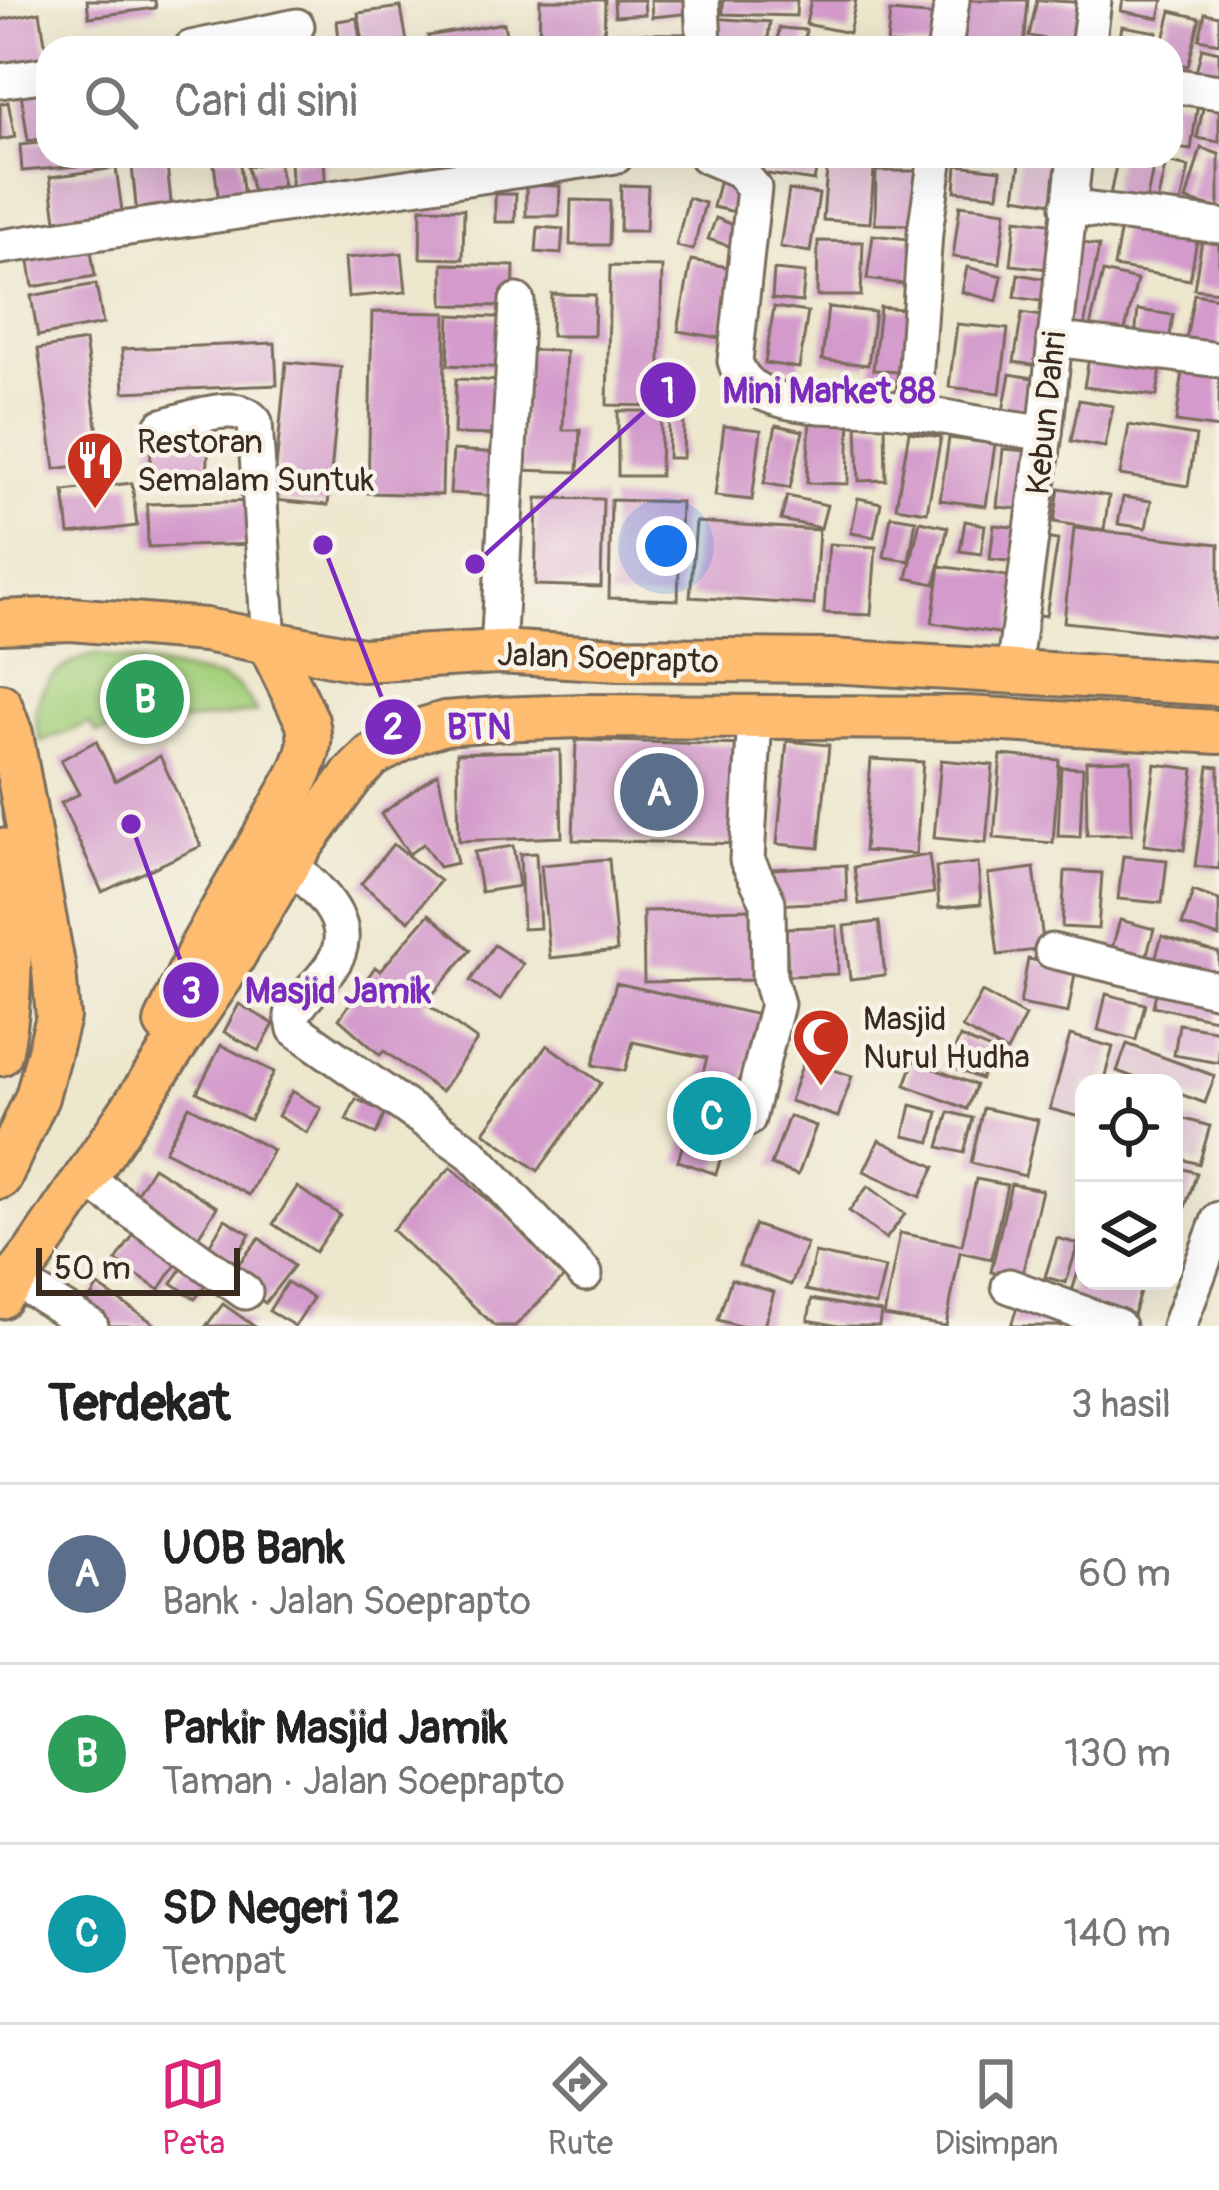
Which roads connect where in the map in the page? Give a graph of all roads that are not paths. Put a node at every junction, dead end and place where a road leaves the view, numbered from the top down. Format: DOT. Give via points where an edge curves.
graph roads {
  1 [pos="702,0"];
  2 [pos="952,0"];
  3 [pos="1094,0"];
  4 [pos="297,26"];
  5 [pos="248,36"];
  6 [pos="704,36"];
  7 [pos="947,36"];
  8 [pos="1090,36"];
  9 [pos="36,76"];
  10 [pos="0,82"];
  11 [pos="1183,87"];
  12 [pos="1219,92"];
  13 [pos="535,168"];
  14 [pos="734,168"];
  15 [pos="934,168"];
  16 [pos="1074,168"];
  17 [pos="1069,207"];
  18 [pos="1219,226"];
  19 [pos="0,247"];
  20 [pos="518,301"];
  21 [pos="1054,339"];
  22 [pos="1219,359"];
  23 [pos="913,412"];
  24 [pos="162,426"];
  25 [pos="1045,433"];
  26 [pos="0,622"];
  27 [pos="269,643"];
  28 [pos="498,652"];
  29 [pos="1013,670"];
  30 [pos="1219,684"];
  31 [pos="0,705"];
  32 [pos="755,717"];
  33 [pos="1219,732"];
  34 [pos="0,850"];
  35 [pos="289,862"];
  36 [pos="1052,951"];
  37 [pos="1219,990"];
  38 [pos="57,1007"];
  39 [pos="10,1008"];
  40 [pos="0,1054"];
  41 [pos="145,1089"];
  42 [pos="748,1119"];
  43 [pos="0,1177"];
  44 [pos="85,1178"];
  45 [pos="1219,1219"];
  46 [pos="1212,1263"];
  47 [pos="586,1274"];
  48 [pos="1009,1286"];
  49 [pos="8,1288"];
  50 [pos="245,1292"];
  51 [pos="91,1326"];
  52 [pos="1118,1326"];
  53 [pos="1179,1326"];
  1 -- 6 [label="street"];
  2 -- 7 [label="street"];
  3 -- 8 [label="street"];
  4 -- 5 [label="street"];
  9 -- 10 [label="street"];
  11 -- 12 [label="street"];
  13 -- 19 [label="street"];
  14 -- 23 [label="street" via="754,188 738,372 765,394 794,402"];
  15 -- 23 [label="street"];
  16 -- 17 [label="street, Kebun Dahri"];
  17 -- 18 [label="street"];
  17 -- 21 [label="street, Kebun Dahri"];
  20 -- 28 [label="street"];
  21 -- 22 [label="street"];
  21 -- 25 [label="street, Kebun Dahri"];
  23 -- 25 [label="street"];
  24 -- 27 [label="street" via="235,410 255,422"];
  25 -- 29 [label="street, Kebun Dahri"];
  26 -- 27 [label="main road, Jalan Soeprapto" via="71,619"];
  27 -- 28 [label="main road, Jalan Soeprapto" via="362,660"];
  27 -- 41 [label="main road" via="307,721 309,751 201,947"];
  28 -- 29 [label="main road, Jalan Soeprapto"];
  29 -- 30 [label="main road, Jalan Soeprapto"];
  31 -- 38 [label="main road"];
  32 -- 33 [label="main road, Jalan Soeprapto"];
  32 -- 35 [label="main road, Jalan Soeprapto" via="583,716 418,730 352,776"];
  32 -- 42 [label="street" via="747,860 768,902 777,1004"];
  34 -- 39 [label="main road"];
  35 -- 41 [label="main road, Jalan Soeprapto"];
  35 -- 47 [label="street" via="332,904 341,928 336,958 292,1015 295,1029 471,1153"];
  36 -- 37 [label="street"];
  38 -- 39 [label="main road"];
  38 -- 43 [label="main road" via="37,1097"];
  39 -- 40 [label="main road"];
  41 -- 44 [label="main road, Jalan Soeprapto"];
  44 -- 49 [label="main road, Jalan Soeprapto"];
  44 -- 50 [label="street"];
  45 -- 46 [label="street"];
  46 -- 53 [label="street"];
  48 -- 52 [label="street"];
  49 -- 51 [label="street"];
}
